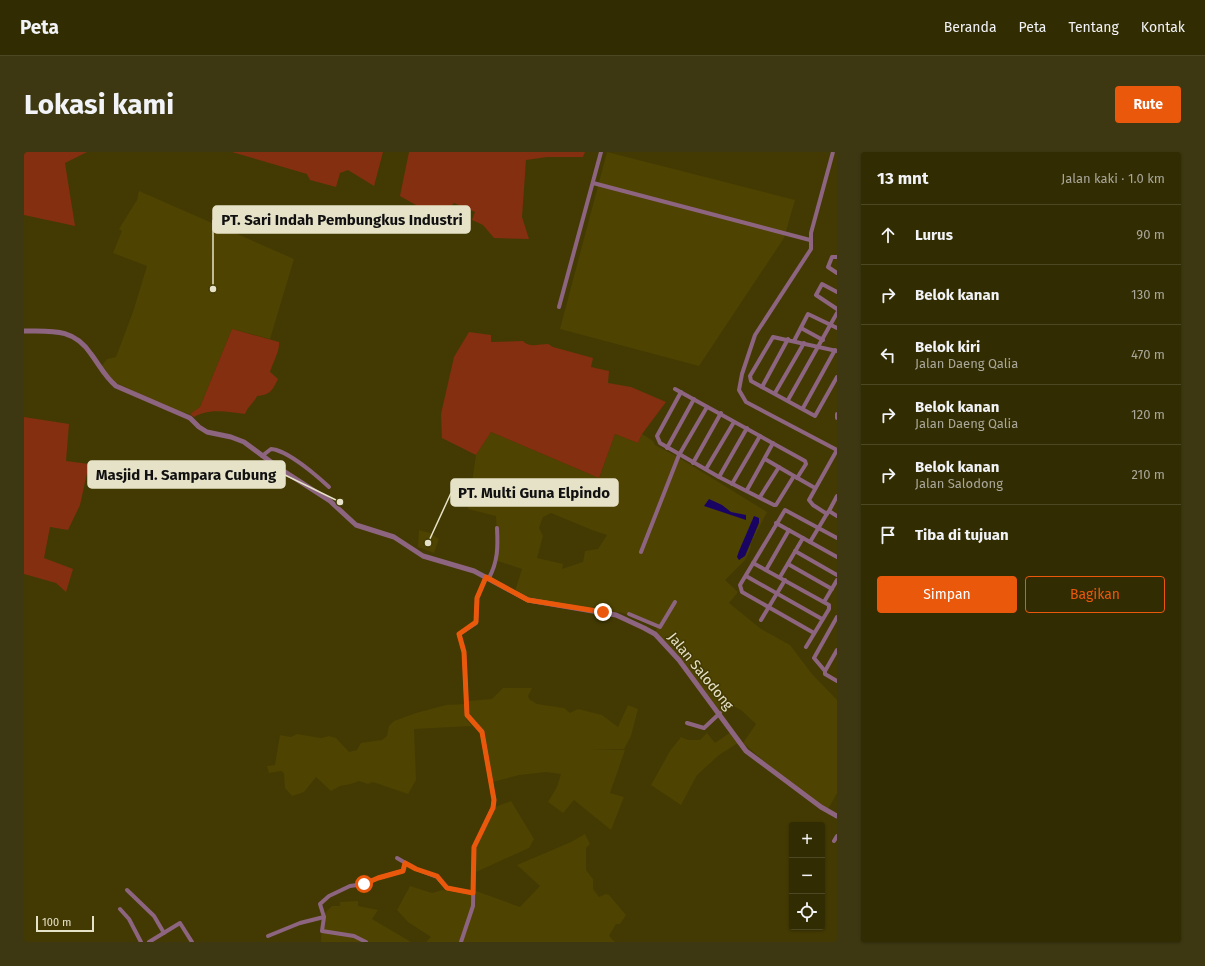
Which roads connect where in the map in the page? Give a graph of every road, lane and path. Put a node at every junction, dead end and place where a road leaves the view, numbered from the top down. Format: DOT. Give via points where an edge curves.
graph roads {
  1 [pos="600,152"];
  2 [pos="833,152"];
  3 [pos="593,183"];
  4 [pos="810,240"];
  5 [pos="837,257"];
  6 [pos="837,273"];
  7 [pos="837,292"];
  8 [pos="559,307"];
  9 [pos="837,309"];
  10 [pos="837,313"];
  11 [pos="831,325"];
  12 [pos="801,328"];
  13 [pos="837,328"];
  14 [pos="24,331"];
  15 [pos="788,339"];
  16 [pos="823,340"];
  17 [pos="794,341"];
  18 [pos="804,343"];
  19 [pos="819,347"];
  20 [pos="836,351"];
  21 [pos="837,377"];
  22 [pos="762,387"];
  23 [pos="675,389"];
  24 [pos="681,392"];
  25 [pos="775,394"];
  26 [pos="694,399"];
  27 [pos="788,400"];
  28 [pos="707,407"];
  29 [pos="803,408"];
  30 [pos="721,413"];
  31 [pos="837,414"];
  32 [pos="837,418"];
  33 [pos="734,422"];
  34 [pos="747,428"];
  35 [pos="760,436"];
  36 [pos="774,443"];
  37 [pos="667,448"];
  38 [pos="837,450"];
  39 [pos="679,455"];
  40 [pos="262,456"];
  41 [pos="765,459"];
  42 [pos="693,463"];
  43 [pos="779,467"];
  44 [pos="706,470"];
  45 [pos="719,477"];
  46 [pos="796,477"];
  47 [pos="732,484"];
  48 [pos="328,487"];
  49 [pos="815,488"];
  50 [pos="747,490"];
  51 [pos="760,497"];
  52 [pos="837,498"];
  53 [pos="828,512"];
  54 [pos="837,516"];
  55 [pos="776,523"];
  56 [pos="497,528"];
  57 [pos="819,528"];
  58 [pos="789,530"];
  59 [pos="803,538"];
  60 [pos="837,538"];
  61 [pos="810,542"];
  62 [pos="795,551"];
  63 [pos="641,552"];
  64 [pos="837,557"];
  65 [pos="753,563"];
  66 [pos="788,564"];
  67 [pos="766,570"];
  68 [pos="837,575"];
  69 [pos="746,576"];
  70 [pos="487,577"];
  71 [pos="780,578"];
  72 [pos="785,580"];
  73 [pos="837,580"];
  74 [pos="832,589"];
  75 [pos="777,594"];
  76 [pos="675,602"];
  77 [pos="824,602"];
  78 [pos="769,607"];
  79 [pos="630,614"];
  80 [pos="837,617"];
  81 [pos="822,619"];
  82 [pos="761,620"];
  83 [pos="814,633"];
  84 [pos="806,647"];
  85 [pos="837,650"];
  86 [pos="825,671"];
  87 [pos="837,681"];
  88 [pos="720,713"];
  89 [pos="687,723"];
  90 [pos="837,816"];
  91 [pos="837,836"];
  92 [pos="834,841"];
  93 [pos="397,858"];
  94 [pos="405,863"];
  95 [pos="127,890"];
  96 [pos="473,893"];
  97 [pos="120,909"];
  98 [pos="324,917"];
  99 [pos="164,933"];
  100 [pos="268,936"];
  101 [pos="141,942"];
  102 [pos="149,942"];
  103 [pos="192,942"];
  104 [pos="366,942"];
  105 [pos="461,942"];
  1 -- 3 [label="street"];
  2 -- 4 [label="street"];
  3 -- 4 [label="street"];
  3 -- 8 [label="street"];
  4 -- 38 [label="street" via="812,246 809,252 756,335 739,390 746,402"];
  5 -- 6 [label="street" via="832,257 828,267"];
  7 -- 9 [label="street" via="822,284 816,295"];
  10 -- 11 [label="street"];
  11 -- 12 [label="street" via="809,314"];
  11 -- 13 [label="street"];
  11 -- 16 [label="street"];
  12 -- 16 [label="street"];
  12 -- 17 [label="street"];
  14 -- 40 [label="street, Jalan Salodong" via="57,332 74,336 85,346 107,379 116,386 190,418 207,432 237,438"];
  15 -- 17 [label="street"];
  15 -- 22 [label="street"];
  15 -- 22 [label="street" via="772,337 750,375 750,380"];
  16 -- 19 [label="street"];
  17 -- 18 [label="street"];
  18 -- 19 [label="street"];
  18 -- 25 [label="street"];
  19 -- 20 [label="street"];
  19 -- 27 [label="street"];
  20 -- 29 [label="street"];
  21 -- 29 [label="street" via="816,416"];
  22 -- 25 [label="street"];
  23 -- 24 [label="street"];
  24 -- 26 [label="street"];
  24 -- 37 [label="street" via="656,436"];
  25 -- 27 [label="street"];
  26 -- 28 [label="street"];
  26 -- 37 [label="street"];
  27 -- 29 [label="street"];
  28 -- 30 [label="street"];
  28 -- 39 [label="street"];
  30 -- 33 [label="street"];
  30 -- 42 [label="street"];
  31 -- 32 [label="street"];
  33 -- 34 [label="street"];
  33 -- 44 [label="street"];
  34 -- 35 [label="street"];
  34 -- 45 [label="street"];
  35 -- 36 [label="street"];
  35 -- 47 [label="street"];
  36 -- 41 [label="street"];
  36 -- 46 [label="street" via="805,462"];
  37 -- 39 [label="street"];
  38 -- 49 [label="street"];
  39 -- 42 [label="street"];
  39 -- 63 [label="street"];
  40 -- 48 [label="street" via="270,450 283,452 318,475"];
  40 -- 70 [label="street, Jalan Salodong" via="330,501 356,525 394,537 423,556"];
  41 -- 43 [label="street"];
  41 -- 50 [label="street"];
  42 -- 44 [label="street"];
  43 -- 46 [label="street"];
  43 -- 51 [label="street"];
  44 -- 45 [label="street"];
  45 -- 47 [label="street"];
  46 -- 49 [label="street"];
  46 -- 51 [label="street" via="776,505"];
  47 -- 50 [label="street"];
  49 -- 53 [label="street" via="809,501"];
  50 -- 51 [label="street"];
  52 -- 53 [label="street"];
  53 -- 54 [label="street"];
  53 -- 57 [label="street"];
  55 -- 57 [label="street" via="787,510"];
  55 -- 58 [label="street"];
  55 -- 65 [label="street"];
  56 -- 70 [label="street" via="496,561"];
  57 -- 60 [label="street"];
  57 -- 61 [label="street"];
  58 -- 59 [label="street"];
  58 -- 67 [label="street"];
  59 -- 61 [label="street"];
  59 -- 62 [label="street"];
  61 -- 64 [label="street"];
  62 -- 66 [label="street"];
  62 -- 68 [label="street"];
  65 -- 67 [label="street"];
  65 -- 69 [label="street"];
  66 -- 71 [label="street"];
  66 -- 74 [label="street"];
  67 -- 71 [label="street"];
  69 -- 75 [label="street"];
  69 -- 78 [label="street" via="740,585 741,591"];
  70 -- 88 [label="street, Jalan Salodong" via="528,600 616,615 655,634 679,660"];
  70 -- 96 [label="street" via="477,598 476,622 459,634 465,657 467,715 482,732 494,800 493,808 474,847"];
  71 -- 72 [label="street"];
  72 -- 75 [label="street"];
  72 -- 77 [label="street"];
  73 -- 74 [label="street"];
  74 -- 77 [label="street"];
  75 -- 78 [label="street"];
  75 -- 81 [label="street"];
  76 -- 79 [label="street" via="660,627"];
  77 -- 81 [label="street" via="829,607"];
  78 -- 82 [label="street"];
  78 -- 83 [label="street"];
  80 -- 86 [label="street" via="815,655 814,660"];
  81 -- 83 [label="street"];
  83 -- 84 [label="street"];
  85 -- 86 [label="street"];
  86 -- 87 [label="street" via="825,674"];
  88 -- 89 [label="street" via="704,728"];
  88 -- 90 [label="street, Jalan Salodong" via="746,751"];
  91 -- 92 [label="street"];
  93 -- 94 [label="street"];
  94 -- 96 [label="street" via="437,876 447,888"];
  94 -- 98 [label="street" via="403,871 354,885 329,896 320,905"];
  95 -- 99 [label="street" via="154,916"];
  96 -- 105 [label="street" via="473,906"];
  97 -- 101 [label="street" via="129,919"];
  98 -- 100 [label="street" via="300,923"];
  98 -- 104 [label="street" via="322,930 350,935"];
  99 -- 102 [label="street"];
  99 -- 103 [label="street" via="180,923"];
}
